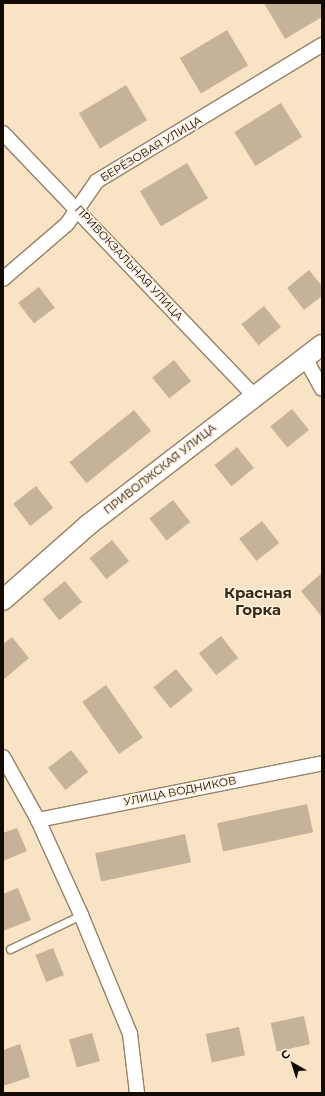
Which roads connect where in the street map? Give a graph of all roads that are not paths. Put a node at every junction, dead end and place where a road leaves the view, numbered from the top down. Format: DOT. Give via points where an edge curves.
graph roads {
  1 [pos="322,44"];
  2 [pos="3,133"];
  3 [pos="79,209"];
  4 [pos="3,279"];
  5 [pos="322,344"];
  6 [pos="305,358"];
  7 [pos="322,389"];
  8 [pos="254,395"];
  9 [pos="3,600"];
  10 [pos="3,757"];
  11 [pos="322,763"];
  12 [pos="38,820"];
  13 [pos="81,915"];
  14 [pos="10,949"];
  15 [pos="137,1093"];
  1 -- 3 [label="street, БЕРЁЗОВАЯ УЛИЦА" via="97,181"];
  2 -- 3 [label="street, ПРИВОКЗАЛЬНАЯ УЛИЦА"];
  3 -- 4 [label="street, БЕРЁЗОВАЯ УЛИЦА" via="67,224"];
  3 -- 8 [label="street, ПРИВОКЗАЛЬНАЯ УЛИЦА"];
  5 -- 6 [label="main road, ПРИВОЛЖСКАЯ УЛИЦА"];
  6 -- 7 [label="street"];
  6 -- 8 [label="main road, ПРИВОЛЖСКАЯ УЛИЦА"];
  8 -- 9 [label="main road, ПРИВОЛЖСКАЯ УЛИЦА" via="88,525"];
  10 -- 12 [label="street"];
  11 -- 12 [label="street, УЛИЦА ВОДНИКОВ"];
  12 -- 13 [label="street"];
  13 -- 14 [label="lane"];
  13 -- 15 [label="street" via="130,1034"];
}
